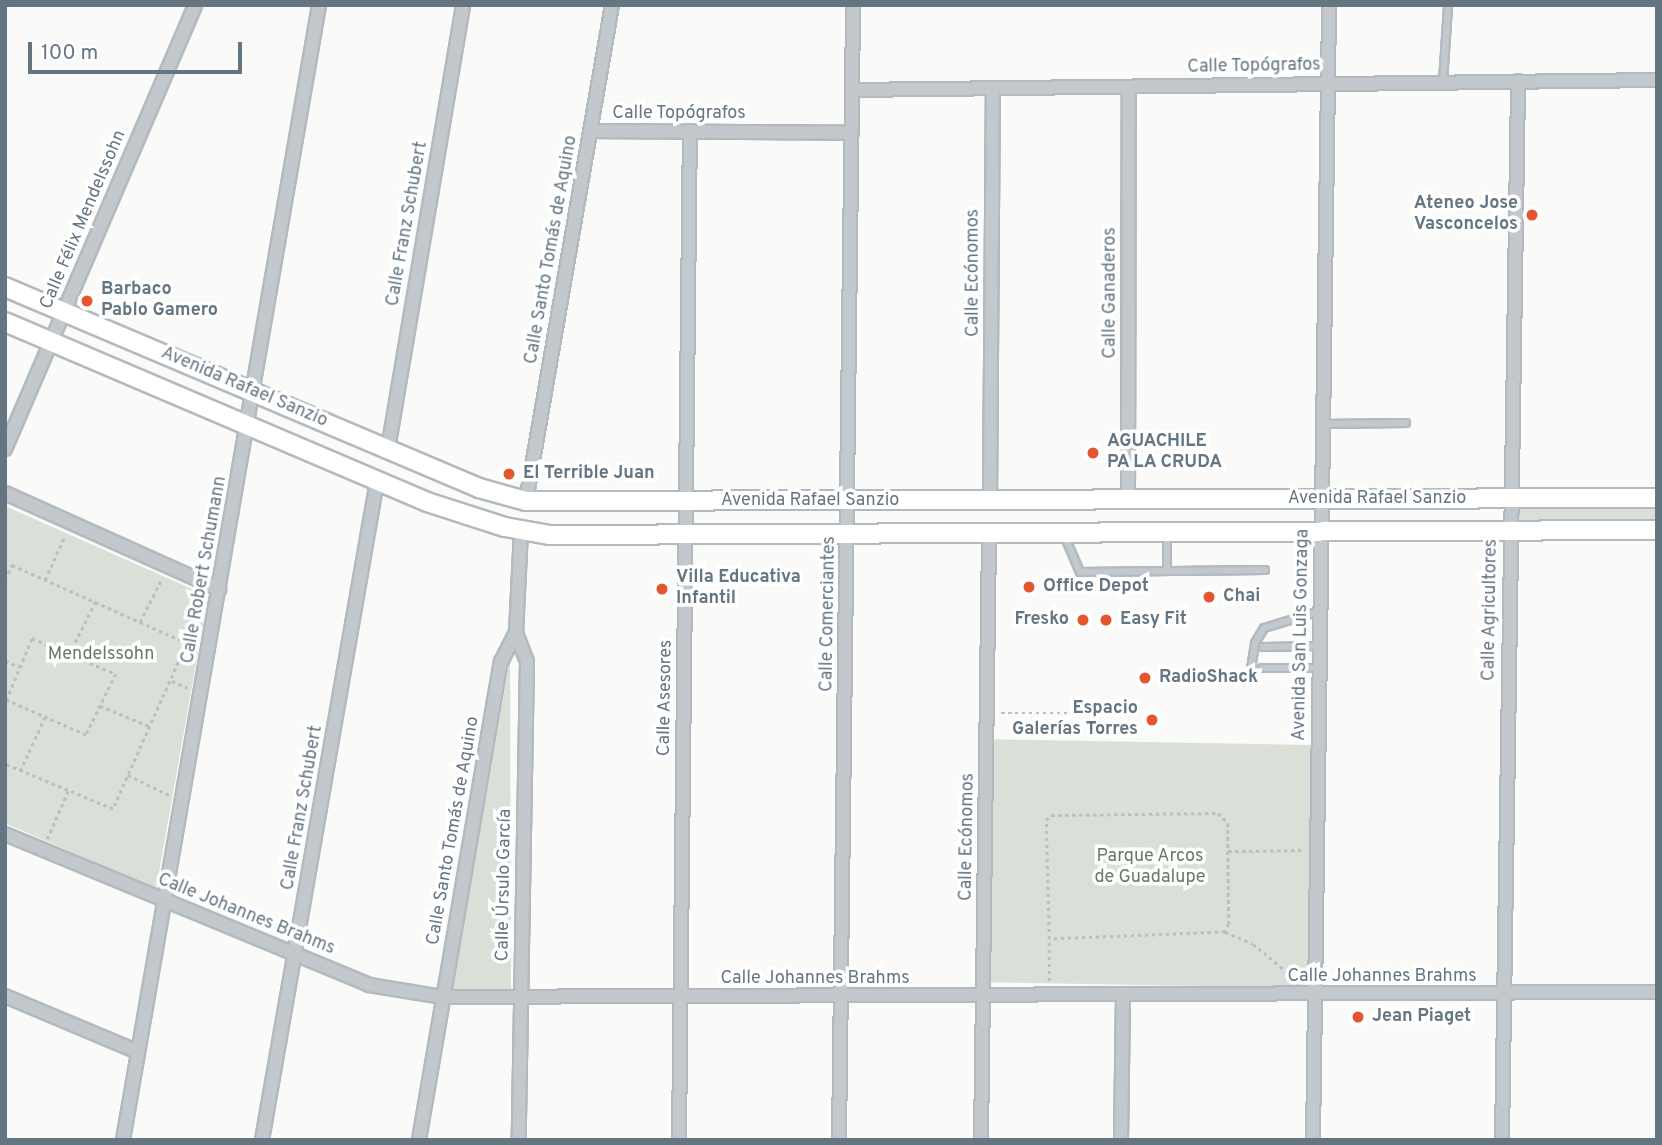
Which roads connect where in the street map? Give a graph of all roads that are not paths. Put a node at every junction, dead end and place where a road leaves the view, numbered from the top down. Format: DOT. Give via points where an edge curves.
graph roads {
  1 [pos="195,5"];
  2 [pos="319,5"];
  3 [pos="463,5"];
  4 [pos="612,5"];
  5 [pos="853,5"];
  6 [pos="1329,5"];
  7 [pos="1448,7"];
  8 [pos="1657,80"];
  9 [pos="1518,81"];
  10 [pos="1443,82"];
  11 [pos="1328,83"];
  12 [pos="1129,87"];
  13 [pos="993,88"];
  14 [pos="852,90"];
  15 [pos="590,131"];
  16 [pos="690,131"];
  17 [pos="852,133"];
  18 [pos="5,287"];
  19 [pos="64,312"];
  20 [pos="5,322"];
  21 [pos="51,341"];
  22 [pos="253,393"];
  23 [pos="1406,423"];
  24 [pos="1323,424"];
  25 [pos="248,425"];
  26 [pos="5,449"];
  27 [pos="388,449"];
  28 [pos="377,481"];
  29 [pos="5,493"];
  30 [pos="1657,498"];
  31 [pos="1322,499"];
  32 [pos="1509,499"];
  33 [pos="1128,500"];
  34 [pos="526,501"];
  35 [pos="686,501"];
  36 [pos="848,501"];
  37 [pos="990,501"];
  38 [pos="1509,530"];
  39 [pos="1657,530"];
  40 [pos="521,531"];
  41 [pos="1321,531"];
  42 [pos="1167,533"];
  43 [pos="685,534"];
  44 [pos="848,534"];
  45 [pos="1064,534"];
  46 [pos="989,535"];
  47 [pos="1265,570"];
  48 [pos="1167,571"];
  49 [pos="219,589"];
  50 [pos="1320,611"];
  51 [pos="516,633"];
  52 [pos="1320,646"];
  53 [pos="1263,647"];
  54 [pos="1262,668"];
  55 [pos="1320,668"];
  56 [pos="1251,669"];
  57 [pos="5,834"];
  58 [pos="164,901"];
  59 [pos="295,954"];
  60 [pos="1657,992"];
  61 [pos="1315,995"];
  62 [pos="1504,995"];
  63 [pos="5,996"];
  64 [pos="841,996"];
  65 [pos="1123,996"];
  66 [pos="442,997"];
  67 [pos="680,997"];
  68 [pos="983,997"];
  69 [pos="521,998"];
  70 [pos="138,1052"];
  71 [pos="123,1140"];
  72 [pos="262,1140"];
  73 [pos="419,1140"];
  74 [pos="519,1140"];
  75 [pos="679,1140"];
  76 [pos="839,1140"];
  77 [pos="981,1140"];
  78 [pos="1121,1140"];
  79 [pos="1313,1140"];
  80 [pos="1502,1140"];
  1 -- 19 [label="street, Calle Félix Mendelssohn"];
  2 -- 22 [label="street, Calle Robert Schumann"];
  3 -- 27 [label="street, Calle Franz Schubert"];
  4 -- 15 [label="street, Calle Santo Tomás de Aquino"];
  5 -- 14 [label="street, Calle Comerciantes"];
  6 -- 11 [label="street, Avenida San Luis Gonzaga"];
  7 -- 10 [label="lane"];
  8 -- 9 [label="street, Calle Topógrafos"];
  9 -- 10 [label="street, Calle Topógrafos"];
  9 -- 32 [label="street, Calle Agricultores"];
  10 -- 11 [label="street, Calle Topógrafos"];
  11 -- 12 [label="street, Calle Topógrafos"];
  11 -- 24 [label="street, Avenida San Luis Gonzaga"];
  12 -- 13 [label="street, Calle Topógrafos"];
  12 -- 33 [label="street, Calle Ganaderos"];
  13 -- 14 [label="street, Calle Topógrafos"];
  13 -- 37 [label="street, Calle Ecónomos"];
  14 -- 17 [label="street, Calle Comerciantes"];
  15 -- 16 [label="street, Calle Topógrafos"];
  15 -- 34 [label="street, Calle Santo Tomás de Aquino"];
  16 -- 17 [label="street, Calle Topógrafos"];
  16 -- 35 [label="street, Calle Asesores"];
  17 -- 36 [label="street, Calle Comerciantes"];
  18 -- 19 [label="main road, Avenida Rafael Sanzio"];
  19 -- 21 [label="street, Calle Félix Mendelssohn"];
  19 -- 22 [label="main road, Avenida Rafael Sanzio"];
  20 -- 21 [label="main road, Avenida Rafael Sanzio"];
  21 -- 25 [label="main road, Avenida Rafael Sanzio"];
  21 -- 26 [label="street, Calle Félix Mendelssohn"];
  22 -- 25 [label="street, Calle Robert Schumann"];
  22 -- 27 [label="main road, Avenida Rafael Sanzio"];
  23 -- 24 [label="lane"];
  24 -- 31 [label="street, Avenida San Luis Gonzaga"];
  25 -- 28 [label="main road, Avenida Rafael Sanzio"];
  25 -- 49 [label="street, Calle Robert Schumann"];
  27 -- 34 [label="main road, Avenida Rafael Sanzio" via="479,488"];
  28 -- 40 [label="main road, Avenida Rafael Sanzio"];
  28 -- 59 [label="street, Calle Franz Schubert"];
  29 -- 49 [label="street"];
  30 -- 32 [label="main road, Avenida Rafael Sanzio"];
  31 -- 32 [label="main road, Avenida Rafael Sanzio"];
  31 -- 33 [label="main road, Avenida Rafael Sanzio"];
  31 -- 41 [label="street, Avenida San Luis Gonzaga"];
  32 -- 38 [label="street, Calle Agricultores"];
  33 -- 37 [label="main road, Avenida Rafael Sanzio"];
  34 -- 35 [label="main road, Avenida Rafael Sanzio"];
  35 -- 36 [label="main road, Avenida Rafael Sanzio"];
  35 -- 43 [label="street, Calle Asesores"];
  36 -- 37 [label="main road, Avenida Rafael Sanzio"];
  36 -- 44 [label="street, Calle Comerciantes"];
  38 -- 39 [label="main road, Avenida Rafael Sanzio"];
  38 -- 41 [label="main road, Avenida Rafael Sanzio"];
  38 -- 62 [label="street, Calle Agricultores"];
  40 -- 43 [label="main road, Avenida Rafael Sanzio"];
  40 -- 51 [label="street, Calle Santo Tomás de Aquino"];
  41 -- 42 [label="main road, Avenida Rafael Sanzio"];
  41 -- 50 [label="street, Avenida San Luis Gonzaga"];
  42 -- 45 [label="main road, Avenida Rafael Sanzio"];
  42 -- 48 [label="lane"];
  43 -- 44 [label="main road, Avenida Rafael Sanzio"];
  43 -- 67 [label="street, Calle Asesores"];
  44 -- 46 [label="main road, Avenida Rafael Sanzio"];
  44 -- 64 [label="street, Calle Comerciantes"];
  45 -- 46 [label="main road, Avenida Rafael Sanzio"];
  45 -- 48 [label="lane" via="1080,572"];
  46 -- 68 [label="street, Calle Ecónomos"];
  47 -- 48 [label="lane"];
  49 -- 58 [label="street, Calle Robert Schumann"];
  50 -- 52 [label="street, Avenida San Luis Gonzaga"];
  50 -- 56 [label="lane" via="1264,628 1255,643"];
  51 -- 66 [label="street, Calle Santo Tomás de Aquino" via="501,662"];
  51 -- 69 [label="street, Calle Úrsulo García" via="527,662"];
  52 -- 53 [label="lane"];
  52 -- 55 [label="street, Avenida San Luis Gonzaga"];
  54 -- 55 [label="lane"];
  55 -- 61 [label="street, Avenida San Luis Gonzaga"];
  57 -- 58 [label="street, Calle Johannes Brahms"];
  58 -- 59 [label="street, Calle Johannes Brahms"];
  58 -- 70 [label="street, Calle Robert Schumann"];
  59 -- 66 [label="street, Calle Johannes Brahms" via="369,985"];
  59 -- 72 [label="street, Calle Franz Schubert"];
  60 -- 62 [label="street, Calle Johannes Brahms"];
  61 -- 62 [label="street, Calle Johannes Brahms"];
  61 -- 65 [label="street, Calle Johannes Brahms"];
  61 -- 79 [label="street, Avenida San Luis Gonzaga"];
  62 -- 80 [label="street, Calle Agricultores"];
  63 -- 70 [label="street"];
  64 -- 67 [label="street, Calle Johannes Brahms"];
  64 -- 68 [label="street, Calle Johannes Brahms"];
  64 -- 76 [label="street, Calle Comerciantes"];
  65 -- 68 [label="street, Calle Johannes Brahms"];
  65 -- 78 [label="street"];
  66 -- 69 [label="street, Calle Johannes Brahms"];
  66 -- 73 [label="street, Calle Santo Tomás de Aquino"];
  67 -- 69 [label="street, Calle Johannes Brahms"];
  67 -- 75 [label="street, Calle Asesores"];
  68 -- 77 [label="street, Calle Ecónomos"];
  69 -- 74 [label="street, Calle Úrsulo García"];
  70 -- 71 [label="street, Calle Robert Schumann"];
}
